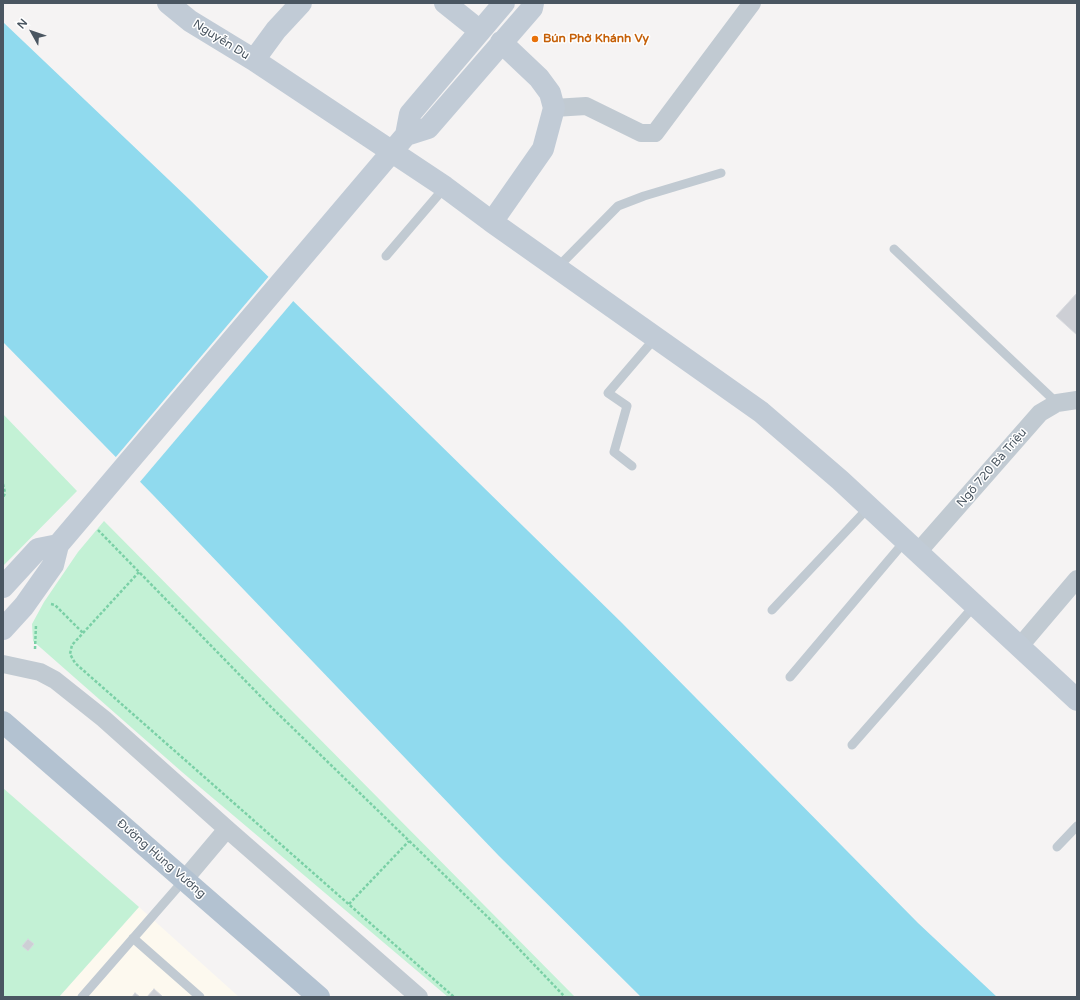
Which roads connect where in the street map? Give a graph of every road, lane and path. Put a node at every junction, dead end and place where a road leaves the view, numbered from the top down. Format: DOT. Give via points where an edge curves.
graph roads {
  1 [pos="168,3"];
  2 [pos="301,3"];
  3 [pos="444,3"];
  4 [pos="504,3"];
  5 [pos="533,3"];
  6 [pos="752,3"];
  7 [pos="480,31"];
  8 [pos="501,42"];
  9 [pos="254,60"];
  10 [pos="554,108"];
  11 [pos="403,139"];
  12 [pos="721,173"];
  13 [pos="445,187"];
  14 [pos="492,222"];
  15 [pos="894,249"];
  16 [pos="386,256"];
  17 [pos="557,268"];
  18 [pos="656,337"];
  19 [pos="1077,400"];
  20 [pos="1057,403"];
  21 [pos="632,466"];
  22 [pos="3,484"];
  23 [pos="3,498"];
  24 [pos="869,507"];
  25 [pos="92,521"];
  26 [pos="58,545"];
  27 [pos="912,546"];
  28 [pos="139,572"];
  29 [pos="1077,579"];
  30 [pos="3,587"];
  31 [pos="976,604"];
  32 [pos="47,605"];
  33 [pos="772,610"];
  34 [pos="37,624"];
  35 [pos="3,630"];
  36 [pos="83,633"];
  37 [pos="1020,646"];
  38 [pos="35,649"];
  39 [pos="3,664"];
  40 [pos="790,677"];
  41 [pos="1077,700"];
  42 [pos="3,722"];
  43 [pos="852,745"];
  44 [pos="1077,826"];
  45 [pos="227,829"];
  46 [pos="409,841"];
  47 [pos="1056,847"];
  48 [pos="184,880"];
  49 [pos="349,904"];
  50 [pos="133,938"];
  51 [pos="309,991"];
  52 [pos="82,997"];
  53 [pos="200,997"];
  54 [pos="419,997"];
  55 [pos="454,997"];
  56 [pos="566,997"];
  1 -- 9 [label="main road, Nguyễn Du" via="190,21"];
  2 -- 9 [label="main road, Nguyễn Du" via="276,30"];
  3 -- 7 [label="main road"];
  4 -- 7 [label="main road"];
  5 -- 8 [label="main road" via="532,8"];
  6 -- 10 [label="street" via="654,133 642,133 586,106"];
  7 -- 11 [label="main road" via="410,114"];
  8 -- 10 [label="main road" via="539,78 550,93"];
  8 -- 11 [label="main road" via="428,128"];
  9 -- 13 [label="main road"];
  10 -- 14 [label="main road" via="543,149"];
  11 -- 25 [label="main road"];
  12 -- 17 [label="lane" via="618,206"];
  13 -- 14 [label="main road"];
  13 -- 16 [label="lane"];
  14 -- 17 [label="main road"];
  15 -- 20 [label="lane"];
  17 -- 18 [label="main road"];
  18 -- 21 [label="lane" via="608,393 627,406 614,452"];
  18 -- 24 [label="main road" via="761,412"];
  19 -- 20 [label="street, Ngõ 720 Bà Triệu"];
  20 -- 27 [label="street, Ngõ 720 Bà Triệu" via="1040,413"];
  22 -- 23 [label="path"];
  24 -- 27 [label="main road"];
  24 -- 33 [label="lane"];
  25 -- 26 [label="main road"];
  25 -- 28 [label="path"];
  26 -- 30 [label="main road" via="38,549"];
  26 -- 35 [label="main road" via="53,565 24,606"];
  27 -- 31 [label="main road"];
  27 -- 40 [label="lane"];
  28 -- 36 [label="path"];
  28 -- 46 [label="path" via="269,705"];
  29 -- 37 [label="street"];
  31 -- 37 [label="main road"];
  31 -- 43 [label="lane"];
  32 -- 36 [label="path" via="55,605"];
  34 -- 38 [label="path"];
  36 -- 49 [label="path" via="72,644 70,654 75,663"];
  37 -- 41 [label="main road"];
  39 -- 45 [label="street" via="40,672 55,680 104,719"];
  42 -- 48 [label="main road, Đường Hùng Vương"];
  44 -- 47 [label="lane"];
  45 -- 48 [label="street"];
  45 -- 54 [label="street"];
  46 -- 49 [label="path"];
  46 -- 56 [label="path"];
  48 -- 50 [label="lane"];
  48 -- 51 [label="main road, Đường Hùng Vương"];
  49 -- 55 [label="path"];
  50 -- 52 [label="lane"];
  50 -- 53 [label="lane"];
}
